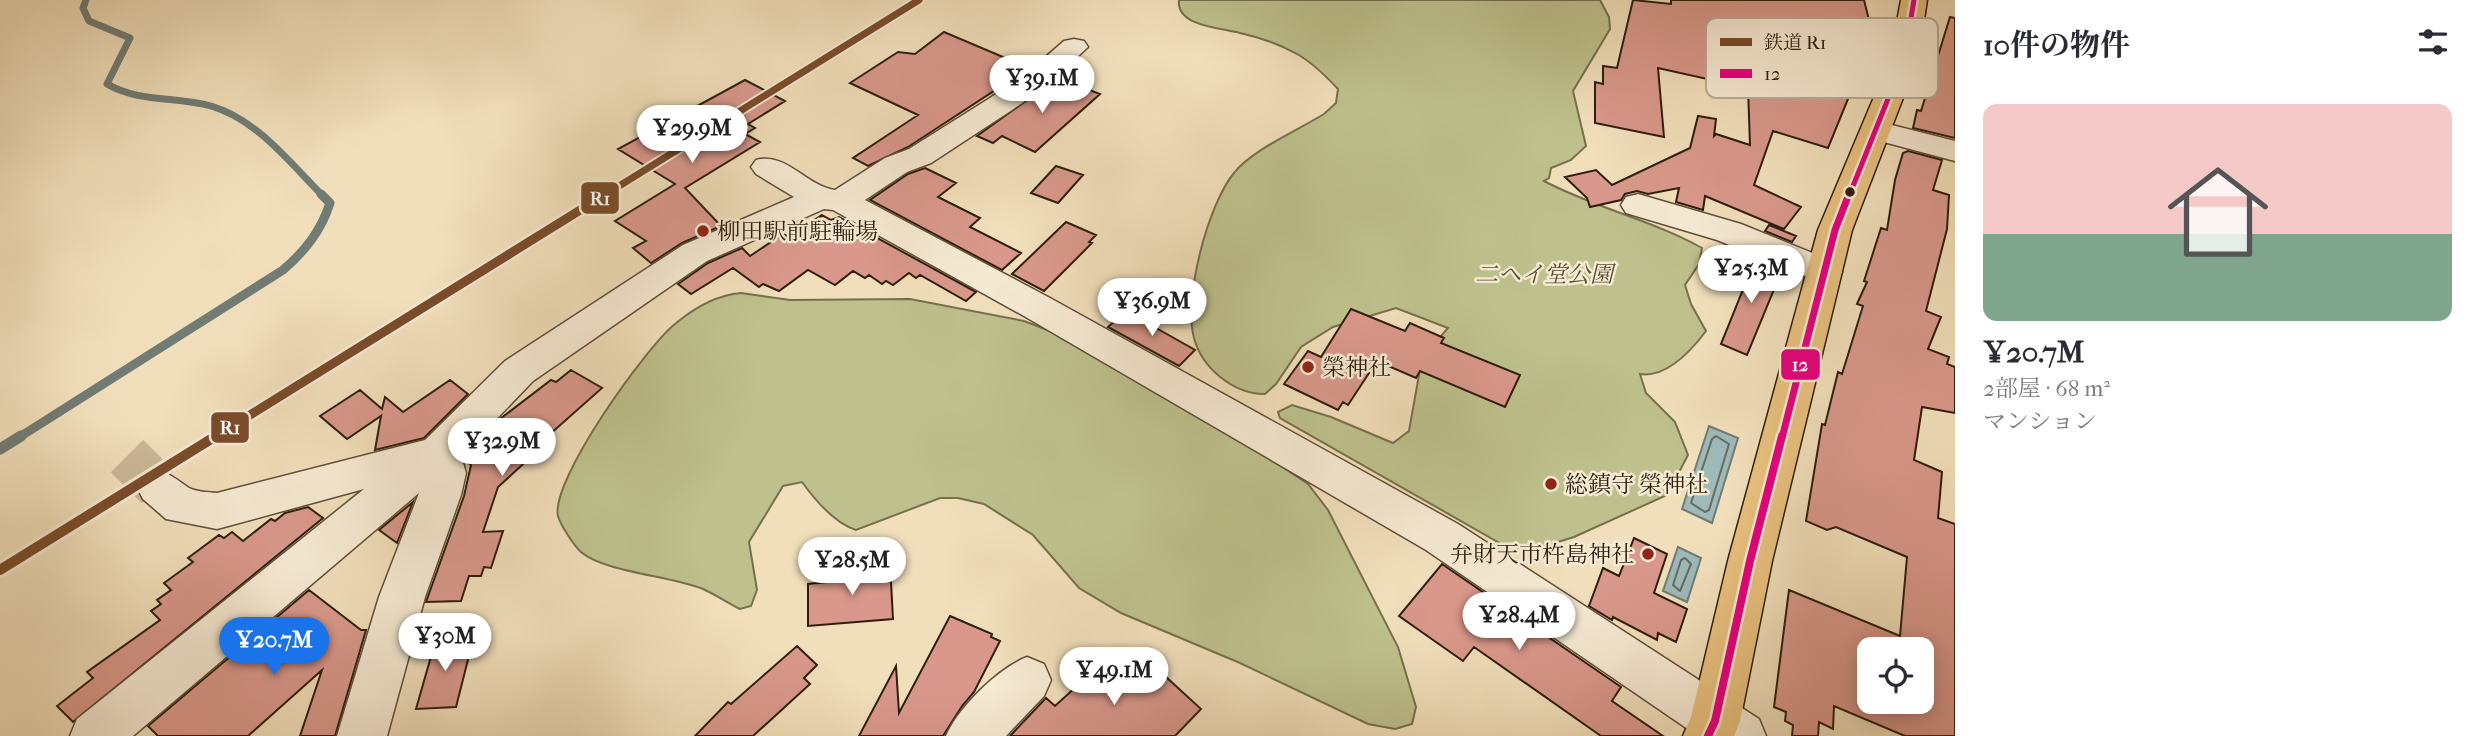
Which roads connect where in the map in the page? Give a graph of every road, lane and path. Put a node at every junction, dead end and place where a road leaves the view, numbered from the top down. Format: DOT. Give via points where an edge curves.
graph roads {
  1 [pos="1914,0"];
  2 [pos="1911,18"];
  3 [pos="1074,47"];
  4 [pos="1889,98"];
  5 [pos="1876,130"];
  6 [pos="1955,151"];
  7 [pos="766,167"];
  8 [pos="831,200"];
  9 [pos="1638,205"];
  10 [pos="1824,272"];
  11 [pos="439,453"];
  12 [pos="158,487"];
  13 [pos="1027,680"];
  14 [pos="1721,731"];
  15 [pos="94,736"];
  16 [pos="362,736"];
  17 [pos="971,736"];
  1 -- 2 [label="highway"];
  3 -- 8 [label="street" via="1036,80 920,156"];
  4 -- 5 [label="highway"];
  5 -- 6 [label="street"];
  5 -- 10 [label="highway" via="1835,230"];
  7 -- 8 [label="street"];
  8 -- 11 [label="street" via="753,225 695,253 519,371"];
  8 -- 14 [label="street" via="1037,307 1442,537"];
  9 -- 10 [label="street" via="1729,232"];
  10 -- 14 [label="highway" via="1759,522"];
  11 -- 12 [label="street" via="217,511 181,506"];
  11 -- 15 [label="street"];
  11 -- 16 [label="street" via="445,473 440,495 402,597"];
  13 -- 17 [label="street"];
}
